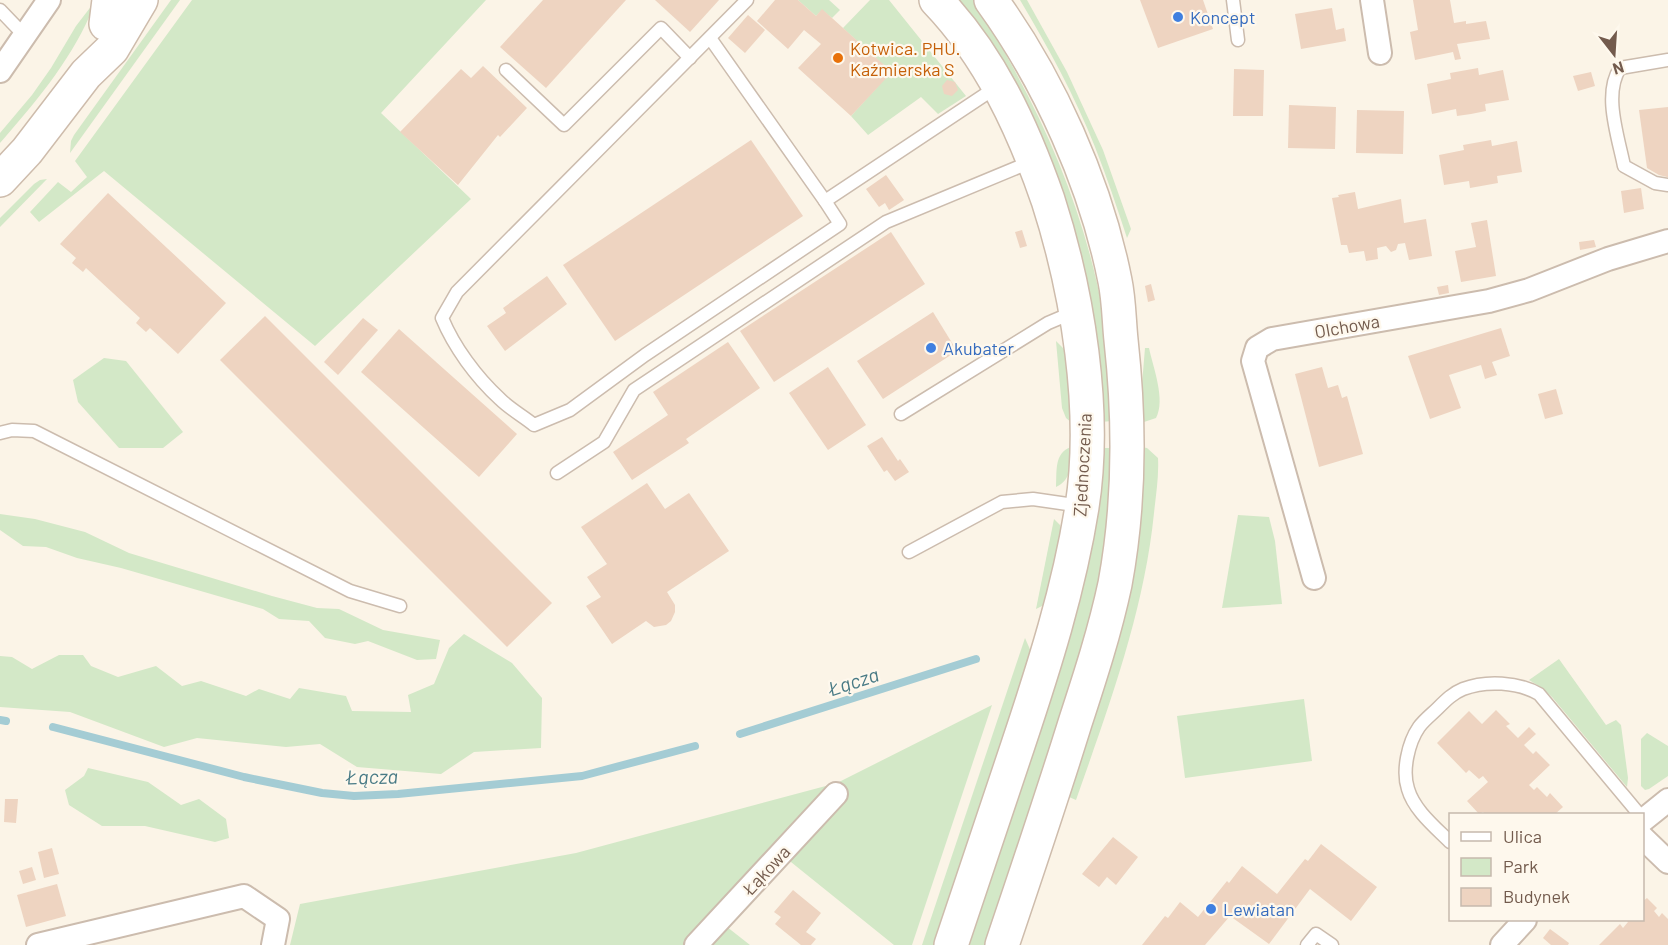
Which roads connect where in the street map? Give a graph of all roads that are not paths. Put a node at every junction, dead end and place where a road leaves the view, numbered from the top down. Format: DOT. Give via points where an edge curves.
graph roads {
  1 [pos="50,0"];
  2 [pos="141,0"];
  3 [pos="747,0"];
  4 [pos="1233,0"];
  5 [pos="1372,0"];
  6 [pos="938,1"];
  7 [pos="1000,7"];
  8 [pos="111,8"];
  9 [pos="0,10"];
  10 [pos="25,36"];
  11 [pos="710,38"];
  12 [pos="1238,40"];
  13 [pos="1380,53"];
  14 [pos="690,58"];
  15 [pos="1668,60"];
  16 [pos="0,70"];
  17 [pos="507,70"];
  18 [pos="86,74"];
  19 [pos="999,85"];
  20 [pos="1034,160"];
  21 [pos="0,180"];
  22 [pos="1668,185"];
  23 [pos="825,201"];
  24 [pos="1668,241"];
  25 [pos="1076,311"];
  26 [pos="901,414"];
  27 [pos="0,434"];
  28 [pos="557,473"];
  29 [pos="1082,506"];
  30 [pos="909,552"];
  31 [pos="1314,578"];
  32 [pos="400,606"];
  33 [pos="836,794"];
  34 [pos="1668,800"];
  35 [pos="1635,813"];
  36 [pos="1644,820"];
  37 [pos="1644,825"];
  38 [pos="1449,841"];
  39 [pos="1668,862"];
  40 [pos="1524,921"];
  41 [pos="38,945"];
  42 [pos="273,945"];
  43 [pos="696,945"];
  44 [pos="951,945"];
  45 [pos="1002,945"];
  46 [pos="1306,945"];
  47 [pos="1332,945"];
  48 [pos="1502,945"];
  1 -- 10 [label="street"];
  2 -- 18 [label="main road" via="112,49"];
  3 -- 11 [label="lane"];
  4 -- 12 [label="lane"];
  5 -- 13 [label="street"];
  6 -- 19 [label="main road, Zjednoczenia"];
  7 -- 45 [label="main road" via="1057,113 1102,228 1116,293 1128,466 1120,549 1103,633"];
  8 -- 18 [label="main road"];
  9 -- 10 [label="lane"];
  10 -- 16 [label="street"];
  11 -- 14 [label="lane"];
  11 -- 23 [label="lane"];
  14 -- 17 [label="lane" via="661,28 564,124"];
  14 -- 23 [label="lane" via="457,292 442,318 474,370 500,399 534,425 570,410 840,224"];
  15 -- 22 [label="lane" via="1620,68 1614,77 1611,97 1624,166 1655,183"];
  18 -- 21 [label="main road" via="27,152"];
  19 -- 20 [label="main road, Zjednoczenia"];
  19 -- 23 [label="lane"];
  20 -- 25 [label="main road, Zjednoczenia" via="1062,249"];
  20 -- 28 [label="lane" via="886,222 634,390 604,442"];
  24 -- 31 [label="street, Olchowa" via="1490,301 1271,339 1257,348 1253,362"];
  25 -- 26 [label="lane" via="1048,323"];
  25 -- 29 [label="main road, Zjednoczenia" via="1087,440"];
  27 -- 32 [label="lane" via="34,431 350,591"];
  29 -- 30 [label="lane" via="1033,500 1002,502"];
  29 -- 44 [label="main road, Zjednoczenia" via="1055,632"];
  33 -- 43 [label="street, Łąkowa"];
  34 -- 36 [label="street"];
  35 -- 38 [label="lane" via="1539,694 1512,684 1479,685 1451,695 1418,728 1406,762 1412,799"];
  37 -- 39 [label="street"];
  40 -- 48 [label="street"];
  41 -- 42 [label="street" via="244,896 278,919"];
  46 -- 47 [label="lane" via="1316,934"];
}
